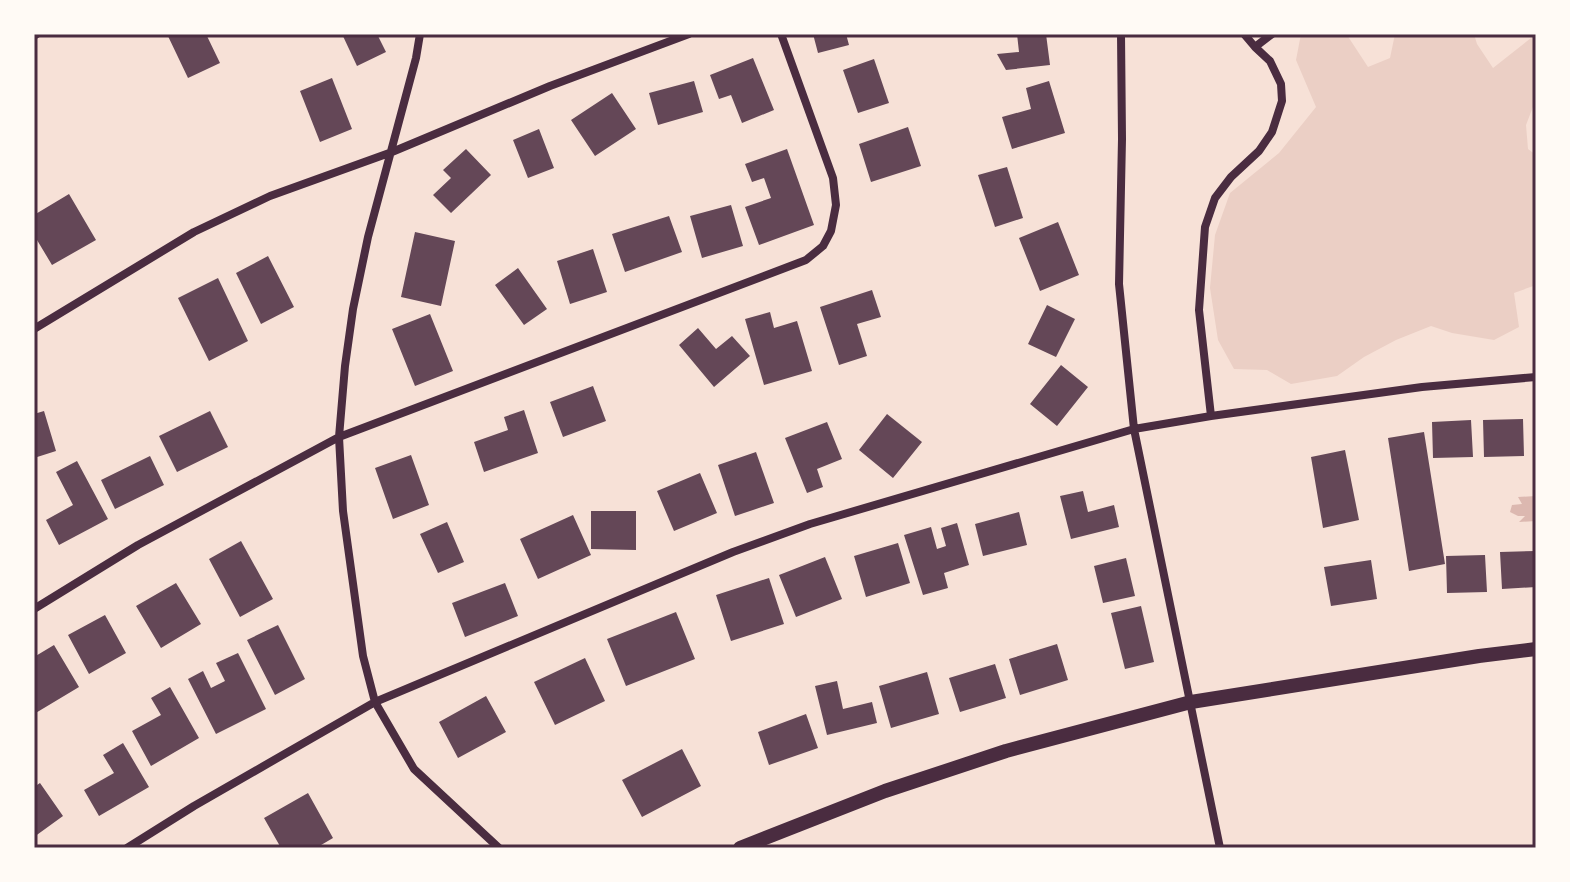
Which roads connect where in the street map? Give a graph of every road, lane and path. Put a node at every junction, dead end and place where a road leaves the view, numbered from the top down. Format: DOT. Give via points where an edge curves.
graph roads {
  1 [pos="420,34"];
  2 [pos="689,34"];
  3 [pos="781,34"];
  4 [pos="1121,34"];
  5 [pos="1244,34"];
  6 [pos="1272,34"];
  7 [pos="1255,47"];
  8 [pos="392,152"];
  9 [pos="34,329"];
  10 [pos="1536,377"];
  11 [pos="1211,416"];
  12 [pos="1134,429"];
  13 [pos="339,437"];
  14 [pos="34,609"];
  15 [pos="1536,649"];
  16 [pos="375,702"];
  17 [pos="1191,702"];
  18 [pos="127,848"];
  19 [pos="499,848"];
  20 [pos="740,848"];
  21 [pos="1220,848"];
  1 -- 8 [label="street"];
  2 -- 8 [label="street"];
  3 -- 13 [label="street" via="833,178 836,205 823,246 806,260"];
  4 -- 12 [label="street" via="1119,284"];
  5 -- 7 [label="street"];
  6 -- 7 [label="street"];
  7 -- 11 [label="street" via="1270,61 1282,101 1272,132 1215,198 1205,227 1199,310"];
  8 -- 9 [label="street" via="270,196 194,232"];
  8 -- 13 [label="street" via="353,309"];
  10 -- 11 [label="street"];
  11 -- 12 [label="street"];
  12 -- 16 [label="street" via="810,524"];
  12 -- 17 [label="street"];
  13 -- 14 [label="street" via="138,545"];
  13 -- 16 [label="street" via="343,511 363,656"];
  15 -- 17 [label="main road"];
  16 -- 18 [label="street"];
  16 -- 19 [label="street" via="414,769"];
  17 -- 20 [label="main road" via="1006,751"];
  17 -- 21 [label="street"];
}
